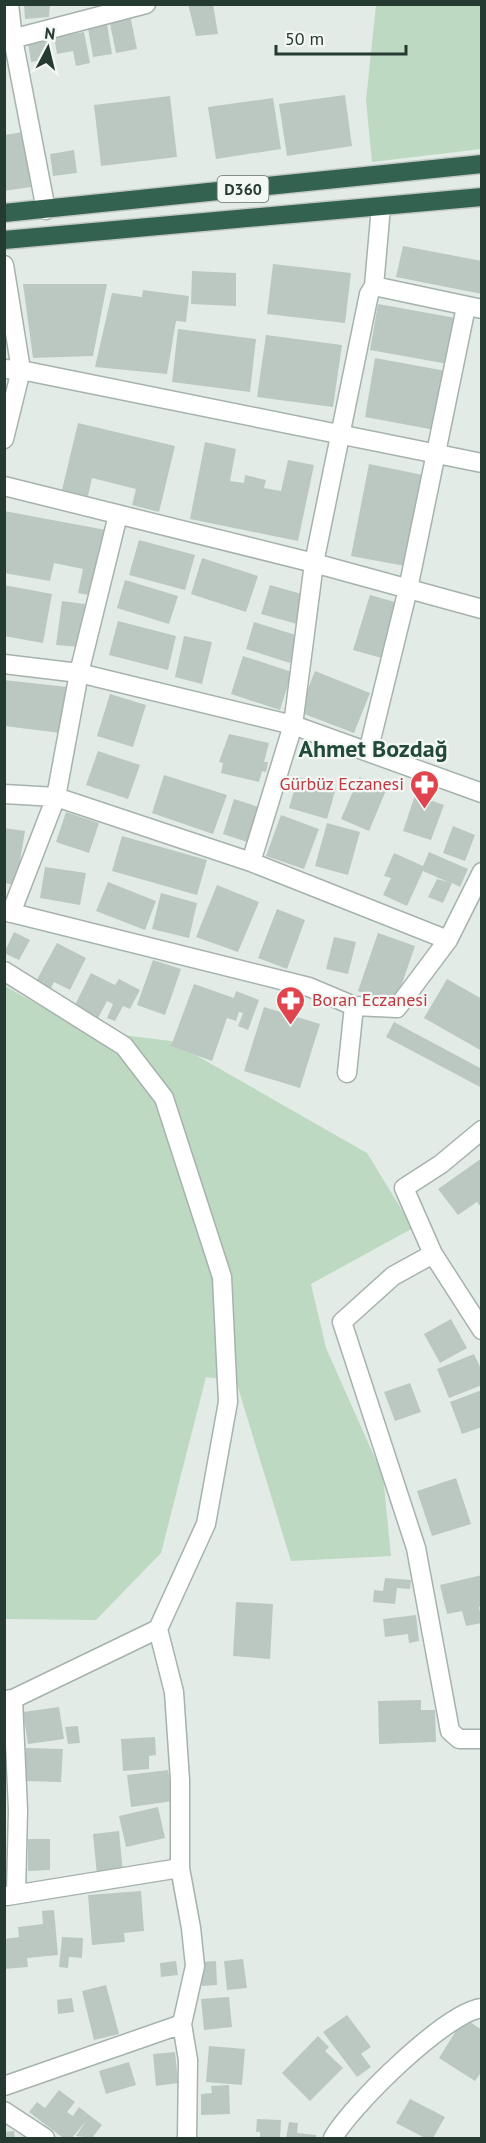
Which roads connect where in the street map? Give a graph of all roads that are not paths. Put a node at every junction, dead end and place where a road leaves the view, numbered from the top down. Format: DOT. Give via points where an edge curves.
graph roads {
  1 [pos="9,4"];
  2 [pos="146,4"];
  3 [pos="9,40"];
  4 [pos="482,164"];
  5 [pos="482,197"];
  6 [pos="381,207"];
  7 [pos="46,210"];
  8 [pos="4,213"];
  9 [pos="4,240"];
  10 [pos="4,265"];
  11 [pos="374,286"];
  12 [pos="474,308"];
  13 [pos="13,369"];
  14 [pos="339,435"];
  15 [pos="4,438"];
  16 [pos="435,454"];
  17 [pos="482,464"];
  18 [pos="4,486"];
  19 [pos="118,515"];
  20 [pos="314,563"];
  21 [pos="408,589"];
  22 [pos="482,609"];
  23 [pos="4,664"];
  24 [pos="79,673"];
  25 [pos="293,725"];
  26 [pos="368,752"];
  27 [pos="482,793"];
  28 [pos="4,794"];
  29 [pos="56,797"];
  30 [pos="251,862"];
  31 [pos="482,872"];
  32 [pos="8,912"];
  33 [pos="448,940"];
  34 [pos="4,971"];
  35 [pos="354,1006"];
  36 [pos="347,1073"];
  37 [pos="482,1130"];
  38 [pos="433,1254"];
  39 [pos="482,1330"];
  40 [pos="158,1629"];
  41 [pos="9,1700"];
  42 [pos="482,1739"];
  43 [pos="180,1868"];
  44 [pos="10,1895"];
  45 [pos="481,2007"];
  46 [pos="182,2024"];
  47 [pos="4,2086"];
  48 [pos="4,2111"];
  49 [pos="40,2136"];
  50 [pos="187,2139"];
  51 [pos="333,2139"];
  1 -- 3 [label="street"];
  2 -- 3 [label="street"];
  3 -- 7 [label="street"];
  4 -- 7 [label="highway, D360"];
  5 -- 6 [label="highway, D360"];
  6 -- 9 [label="highway, D360"];
  6 -- 11 [label="street"];
  7 -- 8 [label="highway, D360"];
  10 -- 13 [label="street"];
  11 -- 12 [label="street"];
  11 -- 14 [label="street" via="369,294"];
  12 -- 16 [label="street"];
  13 -- 14 [label="street"];
  13 -- 15 [label="street"];
  14 -- 16 [label="street"];
  14 -- 20 [label="street"];
  16 -- 17 [label="street"];
  16 -- 21 [label="street"];
  18 -- 19 [label="street"];
  19 -- 20 [label="street"];
  19 -- 24 [label="street"];
  20 -- 21 [label="street"];
  20 -- 25 [label="street"];
  21 -- 22 [label="street"];
  21 -- 26 [label="street"];
  23 -- 24 [label="street"];
  24 -- 25 [label="street"];
  24 -- 29 [label="street"];
  25 -- 26 [label="street"];
  25 -- 30 [label="street"];
  26 -- 27 [label="street"];
  28 -- 29 [label="street"];
  29 -- 30 [label="street"];
  29 -- 32 [label="street"];
  30 -- 33 [label="street"];
  31 -- 33 [label="street"];
  32 -- 35 [label="street" via="309,987"];
  33 -- 35 [label="street" via="397,1008"];
  34 -- 40 [label="street" via="124,1046 164,1098 222,1277 228,1402 206,1524"];
  35 -- 36 [label="street"];
  37 -- 38 [label="street" via="404,1188"];
  38 -- 39 [label="street"];
  38 -- 42 [label="street" via="393,1276 342,1322 416,1548 450,1731 459,1739"];
  40 -- 41 [label="street"];
  40 -- 43 [label="street" via="174,1692"];
  41 -- 44 [label="street" via="18,1809"];
  43 -- 44 [label="street"];
  43 -- 46 [label="street" via="195,1966"];
  45 -- 51 [label="street" via="446,2025 412,2053 372,2091"];
  46 -- 47 [label="street"];
  46 -- 50 [label="street" via="188,2060"];
  48 -- 49 [label="street"];
}
